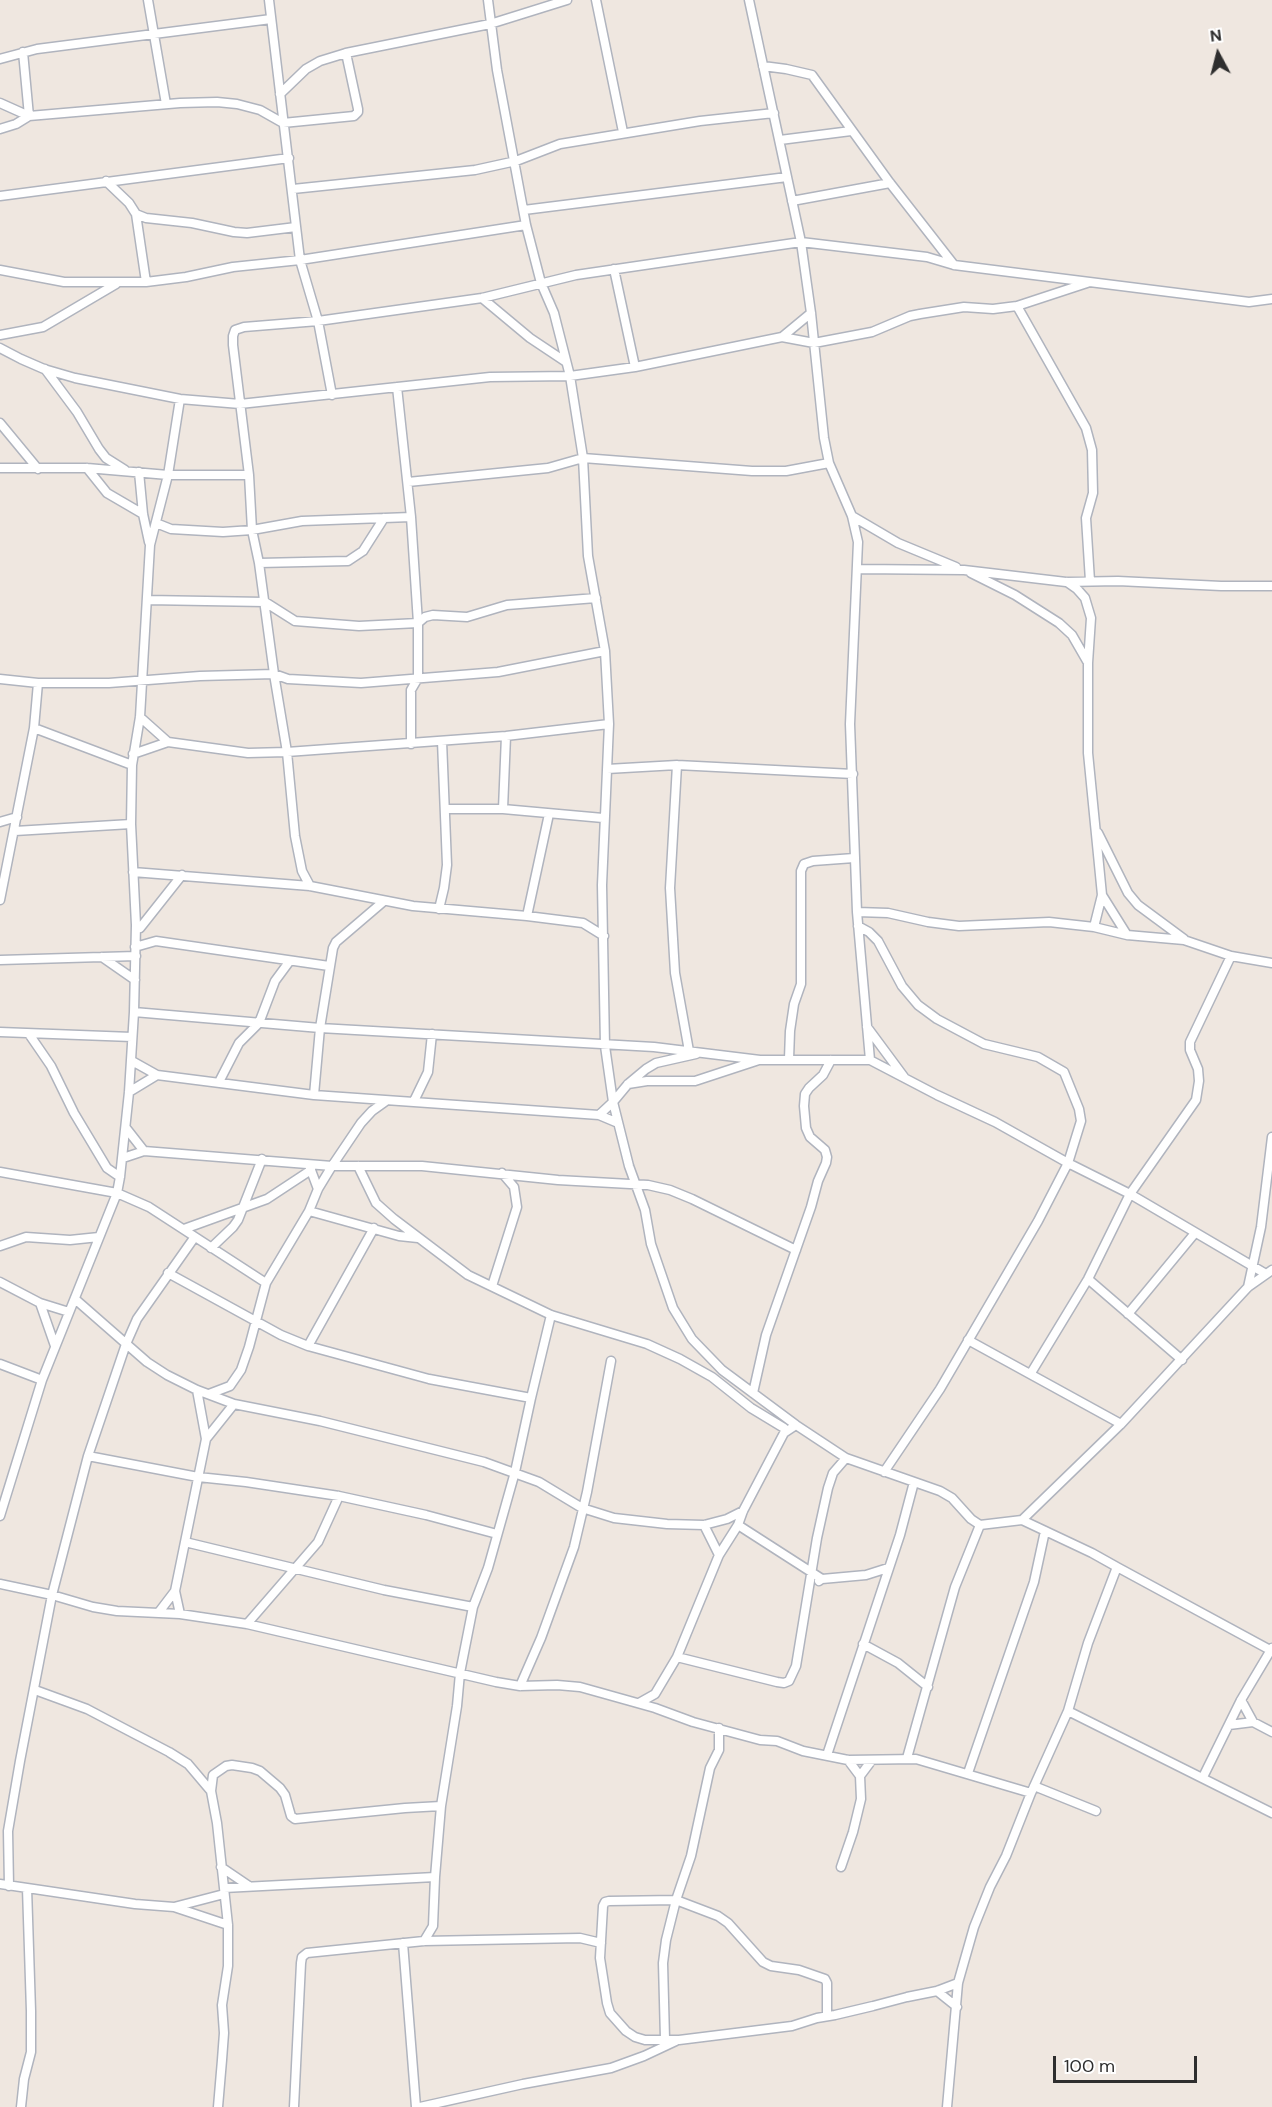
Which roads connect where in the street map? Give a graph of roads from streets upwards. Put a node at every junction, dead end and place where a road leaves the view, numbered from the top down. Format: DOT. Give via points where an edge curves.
graph roads {
  1 [pos="148,0"];
  2 [pos="269,0"];
  3 [pos="488,0"];
  4 [pos="567,0"];
  5 [pos="597,0"];
  6 [pos="749,0"];
  7 [pos="271,19"];
  8 [pos="490,24"];
  9 [pos="154,34"];
  10 [pos="23,52"];
  11 [pos="346,53"];
  12 [pos="0,59"];
  13 [pos="763,66"];
  14 [pos="280,94"];
  15 [pos="0,103"];
  16 [pos="166,104"];
  17 [pos="774,112"];
  18 [pos="29,116"];
  19 [pos="283,123"];
  20 [pos="0,129"];
  21 [pos="851,131"];
  22 [pos="623,132"];
  23 [pos="780,140"];
  24 [pos="289,158"];
  25 [pos="516,161"];
  26 [pos="787,177"];
  27 [pos="106,181"];
  28 [pos="890,183"];
  29 [pos="293,189"];
  30 [pos="0,196"];
  31 [pos="792,201"];
  32 [pos="524,210"];
  33 [pos="136,214"];
  34 [pos="526,225"];
  35 [pos="296,227"];
  36 [pos="801,242"];
  37 [pos="300,260"];
  38 [pos="954,265"];
  39 [pos="614,269"];
  40 [pos="0,270"];
  41 [pos="146,282"];
  42 [pos="1090,282"];
  43 [pos="116,284"];
  44 [pos="541,284"];
  45 [pos="482,298"];
  46 [pos="1272,299"];
  47 [pos="1017,306"];
  48 [pos="811,314"];
  49 [pos="318,321"];
  50 [pos="0,335"];
  51 [pos="782,337"];
  52 [pos="814,343"];
  53 [pos="0,348"];
  54 [pos="566,362"];
  55 [pos="635,367"];
  56 [pos="44,369"];
  57 [pos="570,376"];
  58 [pos="397,387"];
  59 [pos="332,395"];
  60 [pos="180,399"];
  61 [pos="240,404"];
  62 [pos="0,423"];
  63 [pos="583,458"];
  64 [pos="829,464"];
  65 [pos="0,468"];
  66 [pos="87,468"];
  67 [pos="38,469"];
  68 [pos="126,471"];
  69 [pos="139,472"];
  70 [pos="168,475"];
  71 [pos="249,475"];
  72 [pos="408,482"];
  73 [pos="143,514"];
  74 [pos="852,516"];
  75 [pos="411,517"];
  76 [pos="384,518"];
  77 [pos="156,523"];
  78 [pos="252,530"];
  79 [pos="150,545"];
  80 [pos="259,563"];
  81 [pos="858,569"];
  82 [pos="964,570"];
  83 [pos="1090,581"];
  84 [pos="1066,582"];
  85 [pos="1267,587"];
  86 [pos="1272,594"];
  87 [pos="596,598"];
  88 [pos="147,600"];
  89 [pos="265,602"];
  90 [pos="418,623"];
  91 [pos="605,651"];
  92 [pos="1088,663"];
  93 [pos="274,674"];
  94 [pos="418,678"];
  95 [pos="0,679"];
  96 [pos="143,680"];
  97 [pos="38,683"];
  98 [pos="140,717"];
  99 [pos="609,724"];
  100 [pos="34,728"];
  101 [pos="506,736"];
  102 [pos="442,741"];
  103 [pos="168,742"];
  104 [pos="411,744"];
  105 [pos="287,752"];
  106 [pos="133,754"];
  107 [pos="132,765"];
  108 [pos="677,765"];
  109 [pos="607,769"];
  110 [pos="853,774"];
  111 [pos="445,809"];
  112 [pos="503,809"];
  113 [pos="549,814"];
  114 [pos="17,817"];
  115 [pos="603,818"];
  116 [pos="0,822"];
  117 [pos="131,824"];
  118 [pos="1096,830"];
  119 [pos="15,831"];
  120 [pos="854,858"];
  121 [pos="302,871"];
  122 [pos="133,872"];
  123 [pos="182,875"];
  124 [pos="293,885"];
  125 [pos="310,886"];
  126 [pos="1102,895"];
  127 [pos="0,900"];
  128 [pos="384,901"];
  129 [pos="439,909"];
  130 [pos="856,912"];
  131 [pos="527,916"];
  132 [pos="603,916"];
  133 [pos="583,923"];
  134 [pos="138,926"];
  135 [pos="858,926"];
  136 [pos="1094,927"];
  137 [pos="1127,934"];
  138 [pos="604,936"];
  139 [pos="1184,940"];
  140 [pos="156,941"];
  141 [pos="135,951"];
  142 [pos="1231,956"];
  143 [pos="101,957"];
  144 [pos="0,960"];
  145 [pos="289,962"];
  146 [pos="1272,963"];
  147 [pos="329,966"];
  148 [pos="135,980"];
  149 [pos="134,1012"];
  150 [pos="259,1023"];
  151 [pos="867,1027"];
  152 [pos="320,1028"];
  153 [pos="0,1032"];
  154 [pos="29,1034"];
  155 [pos="432,1034"];
  156 [pos="132,1037"];
  157 [pos="605,1046"];
  158 [pos="689,1051"];
  159 [pos="700,1053"];
  160 [pos="789,1059"];
  161 [pos="760,1060"];
  162 [pos="831,1060"];
  163 [pos="870,1060"];
  164 [pos="132,1061"];
  165 [pos="157,1075"];
  166 [pos="906,1078"];
  167 [pos="219,1082"];
  168 [pos="628,1084"];
  169 [pos="129,1092"];
  170 [pos="314,1095"];
  171 [pos="386,1101"];
  172 [pos="414,1101"];
  173 [pos="613,1102"];
  174 [pos="599,1115"];
  175 [pos="618,1123"];
  176 [pos="126,1128"];
  177 [pos="1272,1137"];
  178 [pos="144,1151"];
  179 [pos="123,1158"];
  180 [pos="262,1160"];
  181 [pos="1068,1163"];
  182 [pos="332,1166"];
  183 [pos="358,1166"];
  184 [pos="629,1166"];
  185 [pos="310,1167"];
  186 [pos="0,1172"];
  187 [pos="502,1173"];
  188 [pos="120,1177"];
  189 [pos="615,1182"];
  190 [pos="634,1183"];
  191 [pos="318,1189"];
  192 [pos="117,1193"];
  193 [pos="1130,1194"];
  194 [pos="243,1209"];
  195 [pos="309,1210"];
  196 [pos="374,1228"];
  197 [pos="184,1230"];
  198 [pos="1195,1233"];
  199 [pos="99,1238"];
  200 [pos="194,1238"];
  201 [pos="419,1238"];
  202 [pos="0,1246"];
  203 [pos="211,1248"];
  204 [pos="795,1250"];
  205 [pos="1254,1268"];
  206 [pos="1269,1272"];
  207 [pos="168,1273"];
  208 [pos="1088,1279"];
  209 [pos="0,1282"];
  210 [pos="266,1283"];
  211 [pos="492,1287"];
  212 [pos="1248,1287"];
  213 [pos="75,1299"];
  214 [pos="40,1303"];
  215 [pos="69,1312"];
  216 [pos="1128,1314"];
  217 [pos="551,1315"];
  218 [pos="255,1320"];
  219 [pos="968,1340"];
  220 [pos="126,1344"];
  221 [pos="55,1346"];
  222 [pos="308,1346"];
  223 [pos="1182,1360"];
  224 [pos="611,1361"];
  225 [pos="0,1364"];
  226 [pos="1031,1373"];
  227 [pos="42,1380"];
  228 [pos="230,1386"];
  229 [pos="197,1390"];
  230 [pos="753,1393"];
  231 [pos="209,1394"];
  232 [pos="531,1398"];
  233 [pos="232,1403"];
  234 [pos="782,1414"];
  235 [pos="1121,1424"];
  236 [pos="796,1425"];
  237 [pos="784,1430"];
  238 [pos="206,1439"];
  239 [pos="88,1456"];
  240 [pos="846,1458"];
  241 [pos="515,1472"];
  242 [pos="884,1472"];
  243 [pos="198,1477"];
  244 [pos="914,1482"];
  245 [pos="587,1492"];
  246 [pos="339,1496"];
  247 [pos="570,1499"];
  248 [pos="582,1508"];
  249 [pos="743,1511"];
  250 [pos="0,1514"];
  251 [pos="1022,1520"];
  252 [pos="704,1525"];
  253 [pos="738,1525"];
  254 [pos="980,1525"];
  255 [pos="1046,1531"];
  256 [pos="497,1534"];
  257 [pos="185,1542"];
  258 [pos="719,1555"];
  259 [pos="1118,1567"];
  260 [pos="888,1568"];
  261 [pos="296,1570"];
  262 [pos="813,1573"];
  263 [pos="866,1575"];
  264 [pos="822,1579"];
  265 [pos="0,1584"];
  266 [pos="810,1586"];
  267 [pos="882,1588"];
  268 [pos="175,1590"];
  269 [pos="52,1595"];
  270 [pos="473,1607"];
  271 [pos="159,1612"];
  272 [pos="180,1614"];
  273 [pos="247,1624"];
  274 [pos="863,1644"];
  275 [pos="1272,1650"];
  276 [pos="677,1657"];
  277 [pos="460,1673"];
  278 [pos="520,1686"];
  279 [pos="928,1687"];
  280 [pos="35,1690"];
  281 [pos="655,1694"];
  282 [pos="1241,1700"];
  283 [pos="639,1703"];
  284 [pos="655,1708"];
  285 [pos="1068,1712"];
  286 [pos="1253,1722"];
  287 [pos="1229,1725"];
  288 [pos="719,1728"];
  289 [pos="1272,1732"];
  290 [pos="827,1755"];
  291 [pos="907,1758"];
  292 [pos="848,1760"];
  293 [pos="872,1760"];
  294 [pos="968,1773"];
  295 [pos="860,1776"];
  296 [pos="1203,1777"];
  297 [pos="1032,1790"];
  298 [pos="211,1791"];
  299 [pos="441,1806"];
  300 [pos="1096,1811"];
  301 [pos="1272,1813"];
  302 [pos="8,1831"];
  303 [pos="0,1839"];
  304 [pos="221,1867"];
  305 [pos="841,1867"];
  306 [pos="435,1877"];
  307 [pos="4,1885"];
  308 [pos="249,1886"];
  309 [pos="27,1888"];
  310 [pos="224,1891"];
  311 [pos="676,1900"];
  312 [pos="174,1907"];
  313 [pos="228,1925"];
  314 [pos="433,1926"];
  315 [pos="441,1940"];
  316 [pos="424,1941"];
  317 [pos="403,1943"];
  318 [pos="601,1943"];
  319 [pos="958,1983"];
  320 [pos="937,1991"];
  321 [pos="957,2007"];
  322 [pos="827,2016"];
  323 [pos="665,2039"];
  324 [pos="679,2040"];
  325 [pos="947,2106"];
  326 [pos="21,2107"];
  327 [pos="218,2107"];
  328 [pos="294,2107"];
  329 [pos="418,2107"];
  1 -- 9 [label="street"];
  2 -- 7 [label="street"];
  3 -- 8 [label="street"];
  4 -- 8 [label="street"];
  5 -- 22 [label="street"];
  6 -- 13 [label="street"];
  7 -- 9 [label="street"];
  7 -- 14 [label="street"];
  8 -- 11 [label="street"];
  8 -- 25 [label="street"];
  9 -- 10 [label="street"];
  9 -- 16 [label="street"];
  10 -- 12 [label="street"];
  10 -- 18 [label="street"];
  11 -- 14 [label="street" via="306,69"];
  11 -- 19 [label="street" via="356,114"];
  13 -- 17 [label="street"];
  13 -- 21 [label="street" via="812,75"];
  14 -- 19 [label="street"];
  15 -- 18 [label="street"];
  16 -- 18 [label="street"];
  16 -- 19 [label="street" via="237,104 260,110"];
  17 -- 22 [label="street"];
  17 -- 23 [label="street"];
  18 -- 20 [label="street"];
  19 -- 24 [label="street"];
  21 -- 23 [label="street"];
  21 -- 28 [label="street"];
  22 -- 25 [label="street" via="560,144"];
  23 -- 26 [label="street"];
  24 -- 27 [label="street"];
  24 -- 29 [label="street"];
  25 -- 29 [label="street" via="475,170"];
  25 -- 32 [label="street"];
  26 -- 31 [label="street"];
  26 -- 32 [label="street"];
  27 -- 30 [label="street"];
  27 -- 33 [label="street"];
  28 -- 31 [label="street"];
  28 -- 38 [label="street"];
  29 -- 35 [label="street"];
  31 -- 36 [label="street"];
  32 -- 34 [label="street"];
  33 -- 35 [label="street" via="234,232"];
  33 -- 41 [label="street"];
  34 -- 37 [label="street"];
  34 -- 44 [label="street"];
  35 -- 37 [label="street"];
  36 -- 38 [label="street" via="927,257"];
  36 -- 39 [label="street"];
  36 -- 48 [label="street"];
  37 -- 41 [label="street"];
  37 -- 49 [label="street"];
  38 -- 42 [label="street"];
  39 -- 44 [label="street"];
  39 -- 55 [label="street"];
  40 -- 43 [label="street" via="64,282"];
  41 -- 43 [label="street"];
  42 -- 46 [label="street" via="1249,302"];
  42 -- 47 [label="street"];
  43 -- 50 [label="street" via="43,327"];
  44 -- 45 [label="street"];
  44 -- 54 [label="street" via="554,314"];
  45 -- 49 [label="street"];
  45 -- 54 [label="street"];
  47 -- 52 [label="street" via="964,307 909,316 872,332"];
  47 -- 83 [label="street" via="1086,428 1092,450 1093,493 1086,518"];
  48 -- 51 [label="street"];
  48 -- 52 [label="street"];
  49 -- 59 [label="street"];
  49 -- 61 [label="street" via="235,330 232,345"];
  51 -- 52 [label="street"];
  51 -- 55 [label="street"];
  52 -- 64 [label="street"];
  53 -- 56 [label="street"];
  54 -- 57 [label="street"];
  55 -- 57 [label="street"];
  56 -- 60 [label="street"];
  56 -- 68 [label="street" via="106,458"];
  57 -- 58 [label="street" via="490,377"];
  57 -- 63 [label="street"];
  58 -- 59 [label="street"];
  58 -- 72 [label="street"];
  59 -- 61 [label="street"];
  60 -- 61 [label="street"];
  60 -- 70 [label="street"];
  61 -- 71 [label="street"];
  62 -- 67 [label="street"];
  63 -- 64 [label="street" via="752,471 786,471"];
  63 -- 72 [label="street" via="548,468"];
  63 -- 87 [label="street" via="588,556"];
  64 -- 74 [label="street"];
  65 -- 67 [label="street"];
  66 -- 67 [label="street"];
  66 -- 68 [label="street"];
  66 -- 73 [label="street" via="107,493"];
  68 -- 69 [label="street"];
  69 -- 70 [label="street"];
  69 -- 73 [label="street"];
  70 -- 71 [label="street"];
  70 -- 77 [label="street"];
  71 -- 78 [label="street"];
  72 -- 75 [label="street"];
  73 -- 79 [label="street"];
  74 -- 81 [label="street" via="858,542"];
  74 -- 82 [label="street" via="898,543"];
  75 -- 76 [label="street"];
  75 -- 90 [label="street"];
  76 -- 78 [label="street" via="302,521"];
  76 -- 80 [label="street" via="363,551 348,561"];
  77 -- 78 [label="street" via="200,532"];
  77 -- 79 [label="street"];
  78 -- 80 [label="street"];
  79 -- 88 [label="street"];
  80 -- 89 [label="street"];
  81 -- 82 [label="street"];
  81 -- 110 [label="street" via="850,724"];
  82 -- 84 [label="street"];
  82 -- 92 [label="street" via="1015,595 1059,623"];
  83 -- 84 [label="street"];
  83 -- 85 [label="street"];
  84 -- 92 [label="street" via="1077,589 1089,607"];
  85 -- 86 [label="street"];
  87 -- 90 [label="street" via="507,605 467,617 433,615"];
  87 -- 91 [label="street"];
  88 -- 89 [label="street"];
  88 -- 96 [label="street"];
  89 -- 90 [label="street" via="295,621 359,626"];
  89 -- 93 [label="street"];
  90 -- 94 [label="street"];
  91 -- 94 [label="street" via="498,672"];
  91 -- 99 [label="street"];
  92 -- 118 [label="street" via="1088,753"];
  93 -- 94 [label="street" via="288,679 361,682"];
  93 -- 96 [label="street"];
  93 -- 105 [label="street"];
  94 -- 104 [label="street" via="411,690"];
  95 -- 97 [label="street"];
  96 -- 97 [label="street"];
  96 -- 98 [label="street"];
  97 -- 100 [label="street"];
  98 -- 103 [label="street"];
  98 -- 106 [label="street"];
  99 -- 101 [label="street"];
  99 -- 109 [label="street"];
  100 -- 107 [label="street"];
  100 -- 114 [label="street"];
  101 -- 102 [label="street"];
  101 -- 112 [label="street"];
  102 -- 104 [label="street"];
  102 -- 111 [label="street"];
  103 -- 105 [label="street" via="248,753"];
  103 -- 106 [label="street"];
  104 -- 105 [label="street"];
  105 -- 121 [label="street"];
  106 -- 107 [label="street"];
  107 -- 117 [label="street"];
  108 -- 109 [label="street"];
  108 -- 110 [label="street"];
  108 -- 158 [label="street" via="670,888 675,973"];
  109 -- 115 [label="street"];
  110 -- 120 [label="street"];
  111 -- 112 [label="street"];
  111 -- 129 [label="street" via="447,865"];
  112 -- 113 [label="street"];
  113 -- 115 [label="street"];
  113 -- 131 [label="street"];
  114 -- 116 [label="street"];
  114 -- 119 [label="street"];
  115 -- 132 [label="street"];
  117 -- 119 [label="street"];
  117 -- 122 [label="street"];
  118 -- 126 [label="street"];
  118 -- 139 [label="street" via="1128,893"];
  119 -- 127 [label="street"];
  120 -- 130 [label="street"];
  120 -- 160 [label="street" via="813,861 804,864 801,871 801,984 791,1022"];
  121 -- 124 [label="street"];
  121 -- 125 [label="street"];
  122 -- 123 [label="street"];
  122 -- 134 [label="street"];
  123 -- 124 [label="street"];
  123 -- 134 [label="street"];
  124 -- 125 [label="street"];
  125 -- 128 [label="street"];
  126 -- 136 [label="street"];
  126 -- 137 [label="street"];
  128 -- 129 [label="street"];
  128 -- 147 [label="street" via="336,942"];
  129 -- 131 [label="street"];
  130 -- 135 [label="street"];
  130 -- 136 [label="street" via="888,913 959,926 1049,922"];
  131 -- 133 [label="street"];
  132 -- 133 [label="street"];
  132 -- 138 [label="street"];
  133 -- 138 [label="street"];
  134 -- 140 [label="street"];
  134 -- 141 [label="street"];
  135 -- 151 [label="street"];
  135 -- 181 [label="street" via="879,941 902,986 937,1019 984,1044 1038,1057 1064,1072 1081,1121"];
  136 -- 137 [label="street"];
  137 -- 139 [label="street"];
  138 -- 157 [label="street"];
  139 -- 142 [label="street"];
  140 -- 141 [label="street"];
  140 -- 145 [label="street"];
  141 -- 143 [label="street"];
  141 -- 148 [label="street"];
  142 -- 146 [label="street"];
  142 -- 193 [label="street" via="1190,1042 1198,1069 1196,1100"];
  143 -- 144 [label="street"];
  143 -- 148 [label="street"];
  145 -- 147 [label="street"];
  145 -- 150 [label="street" via="275,981"];
  147 -- 152 [label="street"];
  148 -- 149 [label="street"];
  149 -- 150 [label="street"];
  149 -- 156 [label="street"];
  150 -- 152 [label="street"];
  150 -- 167 [label="street" via="239,1043"];
  151 -- 163 [label="street"];
  151 -- 166 [label="street"];
  152 -- 155 [label="street"];
  152 -- 170 [label="street"];
  153 -- 154 [label="street"];
  154 -- 156 [label="street"];
  154 -- 188 [label="street" via="107,1168"];
  155 -- 157 [label="street"];
  155 -- 172 [label="street" via="428,1072"];
  156 -- 164 [label="street"];
  157 -- 158 [label="street"];
  157 -- 173 [label="street"];
  158 -- 159 [label="street"];
  159 -- 161 [label="street"];
  159 -- 168 [label="street" via="656,1063"];
  160 -- 161 [label="street"];
  160 -- 162 [label="street"];
  161 -- 168 [label="street" via="695,1081"];
  162 -- 163 [label="street"];
  162 -- 204 [label="street" via="805,1094 806,1128 827,1157"];
  163 -- 166 [label="street"];
  164 -- 165 [label="street"];
  164 -- 169 [label="street"];
  165 -- 167 [label="street"];
  165 -- 169 [label="street"];
  166 -- 181 [label="street"];
  167 -- 170 [label="street"];
  168 -- 173 [label="street"];
  169 -- 176 [label="street"];
  170 -- 171 [label="street"];
  171 -- 172 [label="street"];
  171 -- 182 [label="street" via="361,1123"];
  172 -- 174 [label="street"];
  173 -- 174 [label="street"];
  173 -- 175 [label="street"];
  174 -- 175 [label="street"];
  175 -- 184 [label="street"];
  176 -- 178 [label="street"];
  176 -- 179 [label="street"];
  177 -- 205 [label="street"];
  178 -- 179 [label="street"];
  178 -- 180 [label="street"];
  179 -- 188 [label="street"];
  180 -- 185 [label="street"];
  180 -- 194 [label="street"];
  181 -- 193 [label="street"];
  181 -- 219 [label="street"];
  182 -- 183 [label="street"];
  182 -- 185 [label="street"];
  182 -- 191 [label="street"];
  183 -- 187 [label="street" via="422,1166"];
  183 -- 201 [label="street" via="376,1203"];
  184 -- 189 [label="street"];
  184 -- 190 [label="street"];
  185 -- 191 [label="street"];
  185 -- 194 [label="street" via="267,1199"];
  186 -- 192 [label="street"];
  187 -- 189 [label="street"];
  187 -- 211 [label="street" via="514,1187 517,1207"];
  188 -- 192 [label="street"];
  189 -- 190 [label="street"];
  190 -- 204 [label="street" via="692,1199"];
  190 -- 230 [label="street" via="673,1308 692,1339"];
  191 -- 195 [label="street"];
  192 -- 197 [label="street"];
  192 -- 199 [label="street"];
  193 -- 198 [label="street"];
  193 -- 208 [label="street"];
  194 -- 197 [label="street"];
  194 -- 203 [label="street" via="233,1227"];
  195 -- 196 [label="street"];
  195 -- 210 [label="street"];
  196 -- 201 [label="street"];
  196 -- 222 [label="street"];
  197 -- 200 [label="street"];
  198 -- 205 [label="street"];
  198 -- 216 [label="street"];
  199 -- 202 [label="street" via="26,1238"];
  199 -- 213 [label="street"];
  200 -- 203 [label="street"];
  200 -- 207 [label="street"];
  201 -- 211 [label="street" via="468,1275"];
  203 -- 210 [label="street"];
  204 -- 230 [label="street" via="766,1335"];
  205 -- 206 [label="street"];
  205 -- 212 [label="street"];
  206 -- 212 [label="street"];
  207 -- 218 [label="street"];
  207 -- 220 [label="street" via="137,1319"];
  208 -- 216 [label="street"];
  208 -- 226 [label="street"];
  209 -- 214 [label="street"];
  210 -- 218 [label="street"];
  211 -- 217 [label="street"];
  212 -- 223 [label="street"];
  213 -- 215 [label="street"];
  213 -- 220 [label="street"];
  214 -- 215 [label="street"];
  214 -- 221 [label="street"];
  215 -- 221 [label="street"];
  216 -- 223 [label="street"];
  217 -- 232 [label="street"];
  217 -- 237 [label="street" via="647,1344 689,1364"];
  218 -- 222 [label="street"];
  218 -- 228 [label="street" via="241,1370"];
  219 -- 226 [label="street"];
  219 -- 242 [label="street"];
  220 -- 229 [label="street" via="167,1375"];
  220 -- 239 [label="street"];
  221 -- 227 [label="street"];
  222 -- 232 [label="street" via="429,1379"];
  223 -- 235 [label="street"];
  224 -- 245 [label="street"];
  225 -- 227 [label="street"];
  226 -- 235 [label="street"];
  227 -- 250 [label="street"];
  228 -- 231 [label="street"];
  228 -- 233 [label="street"];
  229 -- 231 [label="street"];
  229 -- 238 [label="street"];
  230 -- 234 [label="street"];
  231 -- 233 [label="street"];
  232 -- 241 [label="street"];
  233 -- 238 [label="street"];
  233 -- 241 [label="street" via="443,1450"];
  234 -- 236 [label="street"];
  234 -- 237 [label="street"];
  235 -- 251 [label="street"];
  236 -- 237 [label="street"];
  236 -- 240 [label="street"];
  237 -- 249 [label="street"];
  238 -- 243 [label="street"];
  239 -- 243 [label="street"];
  239 -- 269 [label="street"];
  240 -- 242 [label="street"];
  240 -- 262 [label="street" via="833,1473 828,1488"];
  241 -- 247 [label="street"];
  241 -- 256 [label="street"];
  242 -- 244 [label="street"];
  243 -- 246 [label="street"];
  243 -- 257 [label="street"];
  244 -- 254 [label="street" via="952,1498"];
  244 -- 260 [label="street"];
  245 -- 247 [label="street"];
  245 -- 248 [label="street"];
  246 -- 256 [label="street"];
  246 -- 261 [label="street" via="318,1542"];
  247 -- 248 [label="street"];
  248 -- 252 [label="street" via="614,1518"];
  248 -- 278 [label="street" via="574,1547"];
  249 -- 252 [label="street"];
  249 -- 253 [label="street"];
  251 -- 254 [label="street"];
  251 -- 255 [label="street"];
  252 -- 258 [label="street"];
  253 -- 258 [label="street"];
  253 -- 262 [label="street"];
  254 -- 279 [label="street" via="955,1587"];
  255 -- 259 [label="street"];
  255 -- 294 [label="street" via="1034,1582"];
  256 -- 270 [label="street"];
  257 -- 261 [label="street"];
  257 -- 268 [label="street"];
  258 -- 276 [label="street"];
  259 -- 275 [label="street"];
  259 -- 285 [label="street" via="1088,1643"];
  260 -- 263 [label="street"];
  260 -- 267 [label="street"];
  261 -- 270 [label="street"];
  261 -- 273 [label="street"];
  262 -- 264 [label="street"];
  262 -- 266 [label="street"];
  263 -- 264 [label="street"];
  263 -- 267 [label="street"];
  264 -- 266 [label="street"];
  265 -- 269 [label="street"];
  266 -- 276 [label="street" via="796,1666 789,1681 777,1682"];
  267 -- 274 [label="street"];
  268 -- 271 [label="street"];
  268 -- 272 [label="street"];
  269 -- 271 [label="street" via="117,1611"];
  269 -- 280 [label="street"];
  270 -- 277 [label="street"];
  271 -- 272 [label="street"];
  272 -- 273 [label="street"];
  273 -- 277 [label="street"];
  274 -- 279 [label="street" via="898,1663"];
  274 -- 290 [label="street"];
  275 -- 282 [label="street"];
  276 -- 281 [label="street"];
  277 -- 278 [label="street"];
  277 -- 299 [label="street"];
  278 -- 283 [label="street" via="580,1687"];
  279 -- 291 [label="street"];
  280 -- 298 [label="street" via="87,1709 169,1752 188,1764"];
  280 -- 302 [label="street"];
  281 -- 283 [label="street"];
  281 -- 284 [label="street"];
  282 -- 286 [label="street"];
  282 -- 287 [label="street"];
  283 -- 284 [label="street"];
  284 -- 288 [label="street"];
  285 -- 296 [label="street"];
  285 -- 297 [label="street"];
  286 -- 287 [label="street"];
  286 -- 289 [label="street"];
  287 -- 296 [label="street"];
  288 -- 290 [label="street"];
  288 -- 311 [label="street" via="719,1750 710,1768 691,1856"];
  290 -- 292 [label="street"];
  291 -- 293 [label="street"];
  291 -- 294 [label="street"];
  292 -- 293 [label="street"];
  292 -- 295 [label="street"];
  293 -- 295 [label="street"];
  294 -- 297 [label="street"];
  295 -- 305 [label="street" via="861,1799"];
  296 -- 301 [label="street"];
  297 -- 300 [label="street"];
  297 -- 319 [label="street" via="982,1905"];
  298 -- 299 [label="street" via="213,1775 218,1770 242,1766 260,1771 280,1788 295,1819"];
  298 -- 304 [label="street"];
  299 -- 306 [label="street"];
  302 -- 303 [label="street"];
  302 -- 307 [label="street"];
  304 -- 308 [label="street"];
  304 -- 310 [label="street"];
  306 -- 308 [label="street"];
  306 -- 314 [label="street"];
  307 -- 309 [label="street"];
  308 -- 310 [label="street"];
  309 -- 312 [label="street"];
  309 -- 326 [label="street" via="31,2052"];
  310 -- 312 [label="street"];
  310 -- 313 [label="street"];
  311 -- 318 [label="street" via="605,1902"];
  311 -- 322 [label="street" via="728,1923 763,1962 825,1979"];
  311 -- 323 [label="street" via="663,1963"];
  312 -- 313 [label="street"];
  313 -- 327 [label="street"];
  314 -- 315 [label="street"];
  314 -- 316 [label="street"];
  315 -- 316 [label="street"];
  315 -- 318 [label="street" via="572,1937"];
  316 -- 317 [label="street"];
  317 -- 328 [label="street" via="317,1951 302,1957"];
  317 -- 329 [label="street"];
  318 -- 323 [label="street" via="610,2013 635,2037"];
  319 -- 320 [label="street"];
  319 -- 321 [label="street"];
  320 -- 321 [label="street"];
  320 -- 322 [label="street"];
  321 -- 325 [label="street"];
  322 -- 324 [label="street" via="792,2026"];
  323 -- 324 [label="street"];
  324 -- 329 [label="street" via="611,2068"];
}
